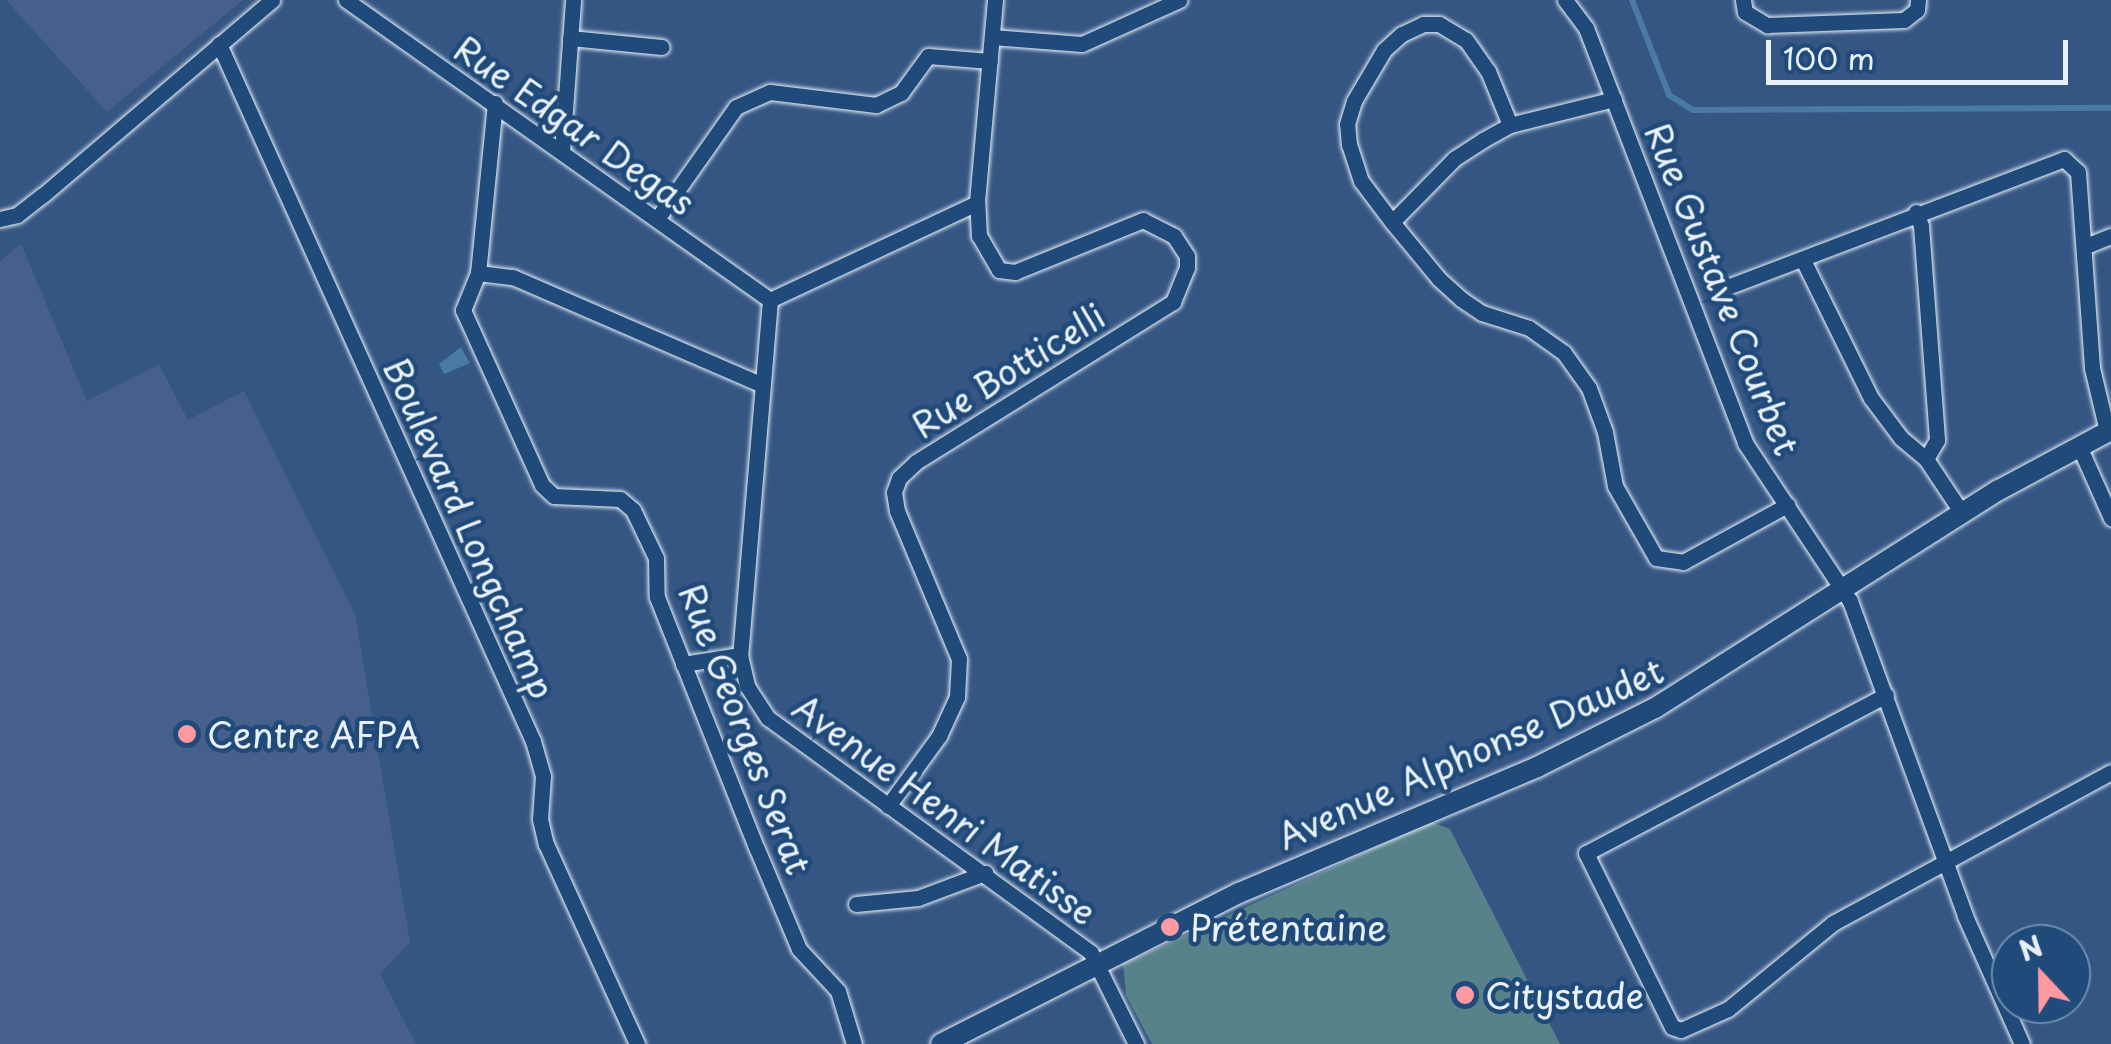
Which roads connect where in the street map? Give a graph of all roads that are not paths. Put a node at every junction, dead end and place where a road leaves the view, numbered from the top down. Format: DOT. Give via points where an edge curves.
graph roads {
  1 [pos="272,0"];
  2 [pos="346,0"];
  3 [pos="573,0"];
  4 [pos="995,0"];
  5 [pos="1178,0"];
  6 [pos="1565,0"];
  7 [pos="1743,0"];
  8 [pos="1918,0"];
  9 [pos="992,37"];
  10 [pos="570,38"];
  11 [pos="219,44"];
  12 [pos="662,47"];
  13 [pos="990,62"];
  14 [pos="1614,99"];
  15 [pos="495,103"];
  16 [pos="1510,125"];
  17 [pos="562,151"];
  18 [pos="977,203"];
  19 [pos="1916,212"];
  20 [pos="657,219"];
  21 [pos="0,221"];
  22 [pos="1392,222"];
  23 [pos="2111,236"];
  24 [pos="2086,246"];
  25 [pos="1803,260"];
  26 [pos="478,273"];
  27 [pos="1722,289"];
  28 [pos="770,300"];
  29 [pos="762,385"];
  30 [pos="2109,430"];
  31 [pos="2078,446"];
  32 [pos="1926,459"];
  33 [pos="1787,505"];
  34 [pos="1962,513"];
  35 [pos="2111,518"];
  36 [pos="1845,589"];
  37 [pos="740,655"];
  38 [pos="683,664"];
  39 [pos="1886,695"];
  40 [pos="2111,772"];
  41 [pos="888,806"];
  42 [pos="1946,864"];
  43 [pos="985,873"];
  44 [pos="856,904"];
  45 [pos="1097,965"];
  46 [pos="637,1044"];
  47 [pos="854,1044"];
  48 [pos="941,1044"];
  49 [pos="1136,1044"];
  50 [pos="2022,1044"];
  1 -- 11 [label="street"];
  2 -- 15 [label="street, Rue Edgar Degas"];
  3 -- 10 [label="street"];
  4 -- 9 [label="street"];
  5 -- 9 [label="street" via="1082,44"];
  6 -- 14 [label="street, Rue Gustave Courbet" via="1586,28"];
  7 -- 8 [label="street" via="1745,12 1766,25 1904,20"];
  9 -- 13 [label="street"];
  10 -- 12 [label="street"];
  10 -- 17 [label="street"];
  11 -- 21 [label="street" via="43,195"];
  11 -- 46 [label="street, Boulevard Longchamp" via="533,741 546,844"];
  13 -- 18 [label="street"];
  13 -- 20 [label="street" via="928,56 901,93 876,105 770,92 736,107"];
  14 -- 16 [label="street"];
  14 -- 33 [label="street, Rue Gustave Courbet" via="1745,444"];
  15 -- 17 [label="street, Rue Edgar Degas"];
  15 -- 26 [label="street, Rue Georges Serat"];
  16 -- 22 [label="street" via="1454,159"];
  16 -- 22 [label="street" via="1488,71 1466,40 1439,24 1402,34 1384,50 1348,124 1361,181"];
  17 -- 20 [label="street, Rue Edgar Degas"];
  18 -- 28 [label="street"];
  18 -- 41 [label="street, Rue Botticelli" via="978,236 999,270 1015,272 1143,220 1174,236 1187,268 1174,302 900,478 897,512 959,660 957,697 939,736"];
  19 -- 24 [label="street" via="2064,159 2078,172"];
  19 -- 25 [label="street"];
  19 -- 32 [label="street" via="1937,440"];
  20 -- 28 [label="street, Rue Edgar Degas"];
  22 -- 33 [label="street" via="1461,299 1529,328 1564,353 1588,388 1605,432 1615,486 1656,558 1683,562"];
  23 -- 24 [label="street"];
  24 -- 30 [label="street" via="2092,368"];
  25 -- 27 [label="street"];
  25 -- 32 [label="street" via="1871,398"];
  26 -- 29 [label="street" via="513,277"];
  26 -- 38 [label="street, Rue Georges Serat" via="463,310 542,484 554,496 620,499 633,510 656,558 657,597"];
  28 -- 29 [label="street, Avenue Henri Matisse"];
  29 -- 37 [label="street, Avenue Henri Matisse"];
  30 -- 31 [label="street, Avenue Alphonse Daudet"];
  31 -- 34 [label="street, Avenue Alphonse Daudet"];
  31 -- 35 [label="street"];
  32 -- 34 [label="street"];
  33 -- 36 [label="street, Rue Gustave Courbet"];
  34 -- 36 [label="street, Avenue Alphonse Daudet"];
  36 -- 39 [label="street, Rue Gustave Courbet"];
  36 -- 45 [label="street, Avenue Alphonse Daudet" via="1696,686 1591,742 1239,893"];
  37 -- 38 [label="street"];
  37 -- 41 [label="street, Avenue Henri Matisse" via="747,686 768,718"];
  38 -- 47 [label="street, Rue Georges Serat" via="799,949 838,992"];
  39 -- 42 [label="street, Rue Gustave Courbet"];
  39 -- 42 [label="street" via="1591,847 1588,863 1666,1021 1682,1030 1746,997 1833,924"];
  40 -- 42 [label="street"];
  41 -- 43 [label="street, Avenue Henri Matisse"];
  42 -- 50 [label="street, Rue Gustave Courbet"];
  43 -- 44 [label="street" via="918,898"];
  43 -- 45 [label="street, Avenue Henri Matisse" via="1091,953"];
  45 -- 48 [label="street, Avenue Alphonse Daudet"];
  45 -- 49 [label="street, Avenue Henri Matisse"];
}
